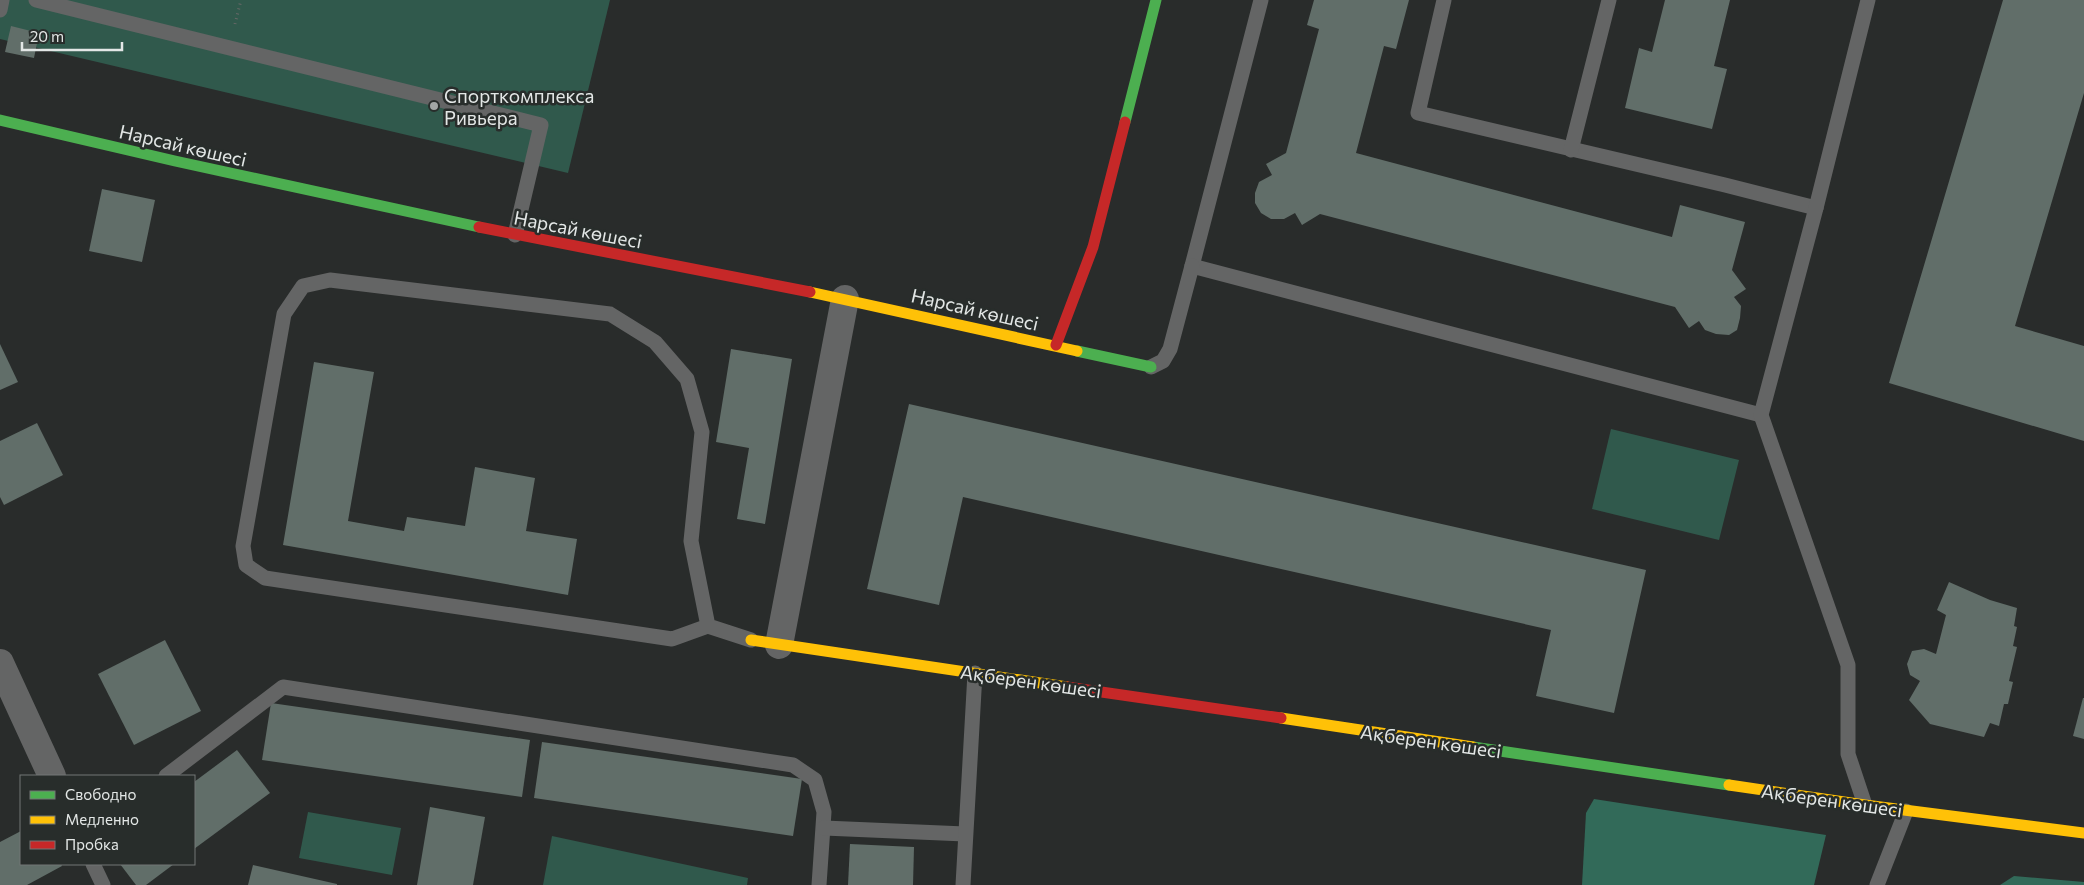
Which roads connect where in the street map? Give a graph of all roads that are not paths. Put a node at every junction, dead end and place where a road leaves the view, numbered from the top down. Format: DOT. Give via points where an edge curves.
graph roads {
  1 [pos="2,0"];
  2 [pos="36,0"];
  3 [pos="1156,0"];
  4 [pos="1261,0"];
  5 [pos="1444,0"];
  6 [pos="1609,0"];
  7 [pos="1868,0"];
  8 [pos="0,10"];
  9 [pos="0,120"];
  10 [pos="1571,150"];
  11 [pos="1816,208"];
  12 [pos="515,236"];
  13 [pos="1192,266"];
  14 [pos="845,298"];
  15 [pos="1056,345"];
  16 [pos="1151,367"];
  17 [pos="1761,415"];
  18 [pos="708,626"];
  19 [pos="751,640"];
  20 [pos="779,645"];
  21 [pos="0,663"];
  22 [pos="975,673"];
  23 [pos="52,775"];
  24 [pos="167,775"];
  25 [pos="1866,805"];
  26 [pos="1906,811"];
  27 [pos="824,828"];
  28 [pos="965,834"];
  29 [pos="2084,834"];
  30 [pos="93,865"];
  31 [pos="103,885"];
  32 [pos="819,885"];
  33 [pos="963,885"];
  34 [pos="1877,885"];
  1 -- 8 [label="lane"];
  2 -- 12 [label="lane" via="540,125"];
  3 -- 15 [label="street" via="1093,247"];
  4 -- 13 [label="lane"];
  5 -- 10 [label="lane" via="1418,113"];
  6 -- 10 [label="lane"];
  7 -- 11 [label="lane"];
  9 -- 12 [label="street, Нарсай көшесі" via="175,162"];
  10 -- 11 [label="lane"];
  11 -- 17 [label="lane"];
  12 -- 14 [label="street, Нарсай көшесі"];
  13 -- 16 [label="lane" via="1170,349 1163,361"];
  13 -- 17 [label="lane"];
  14 -- 15 [label="street, Нарсай көшесі"];
  14 -- 20 [label="street"];
  15 -- 16 [label="street, Нарсай көшесі"];
  17 -- 25 [label="lane" via="1848,665 1848,754"];
  18 -- 18 [label="lane" via="691,541 702,432 687,379 655,342 610,314 330,280 303,286 284,314 242,546 246,565 265,578 672,639"];
  18 -- 19 [label="lane"];
  19 -- 20 [label="street, Ақберен көшесі"];
  20 -- 22 [label="street, Ақберен көшесі"];
  21 -- 23 [label="street"];
  22 -- 25 [label="street, Ақберен көшесі"];
  22 -- 28 [label="lane"];
  24 -- 27 [label="lane" via="283,687 793,765 815,780 824,812"];
  25 -- 26 [label="street, Ақберен көшесі"];
  26 -- 29 [label="street, Ақберен көшесі"];
  26 -- 34 [label="lane"];
  27 -- 28 [label="lane"];
  27 -- 32 [label="lane"];
  28 -- 33 [label="lane"];
  30 -- 31 [label="lane"];
}
